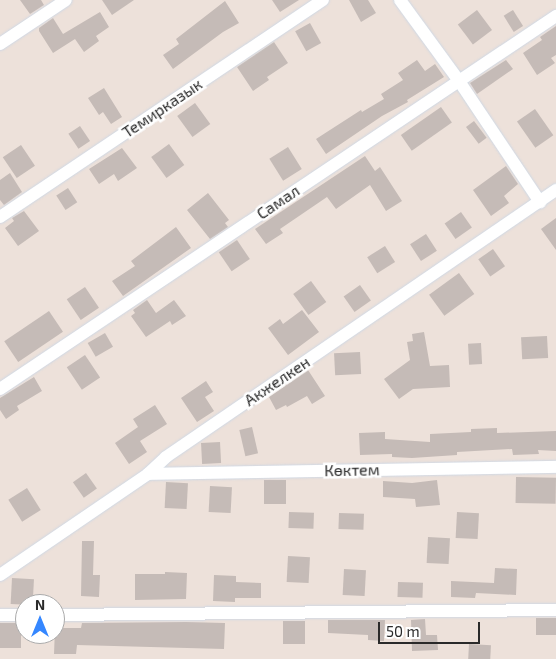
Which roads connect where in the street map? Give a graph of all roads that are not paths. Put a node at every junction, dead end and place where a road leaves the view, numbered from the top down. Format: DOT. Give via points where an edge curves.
graph roads {
  1 [pos="66,0"];
  2 [pos="323,0"];
  3 [pos="400,0"];
  4 [pos="556,16"];
  5 [pos="0,44"];
  6 [pos="459,81"];
  7 [pos="556,190"];
  8 [pos="540,202"];
  9 [pos="0,216"];
  10 [pos="0,388"];
  11 [pos="556,467"];
  12 [pos="148,474"];
  13 [pos="0,575"];
  14 [pos="556,610"];
  15 [pos="65,614"];
  16 [pos="0,615"];
  17 [pos="15,615"];
  1 -- 5 [label="street"];
  2 -- 9 [label="street, Темирказык"];
  3 -- 6 [label="street"];
  4 -- 6 [label="street, Самал"];
  6 -- 8 [label="street"];
  6 -- 10 [label="street, Самал"];
  7 -- 8 [label="street, Акжелкен"];
  8 -- 12 [label="street, Акжелкен" via="166,457"];
  11 -- 12 [label="street, Көктем"];
  12 -- 13 [label="street, Акжелкен"];
  14 -- 15 [label="street"];
  16 -- 17 [label="street"];
}
